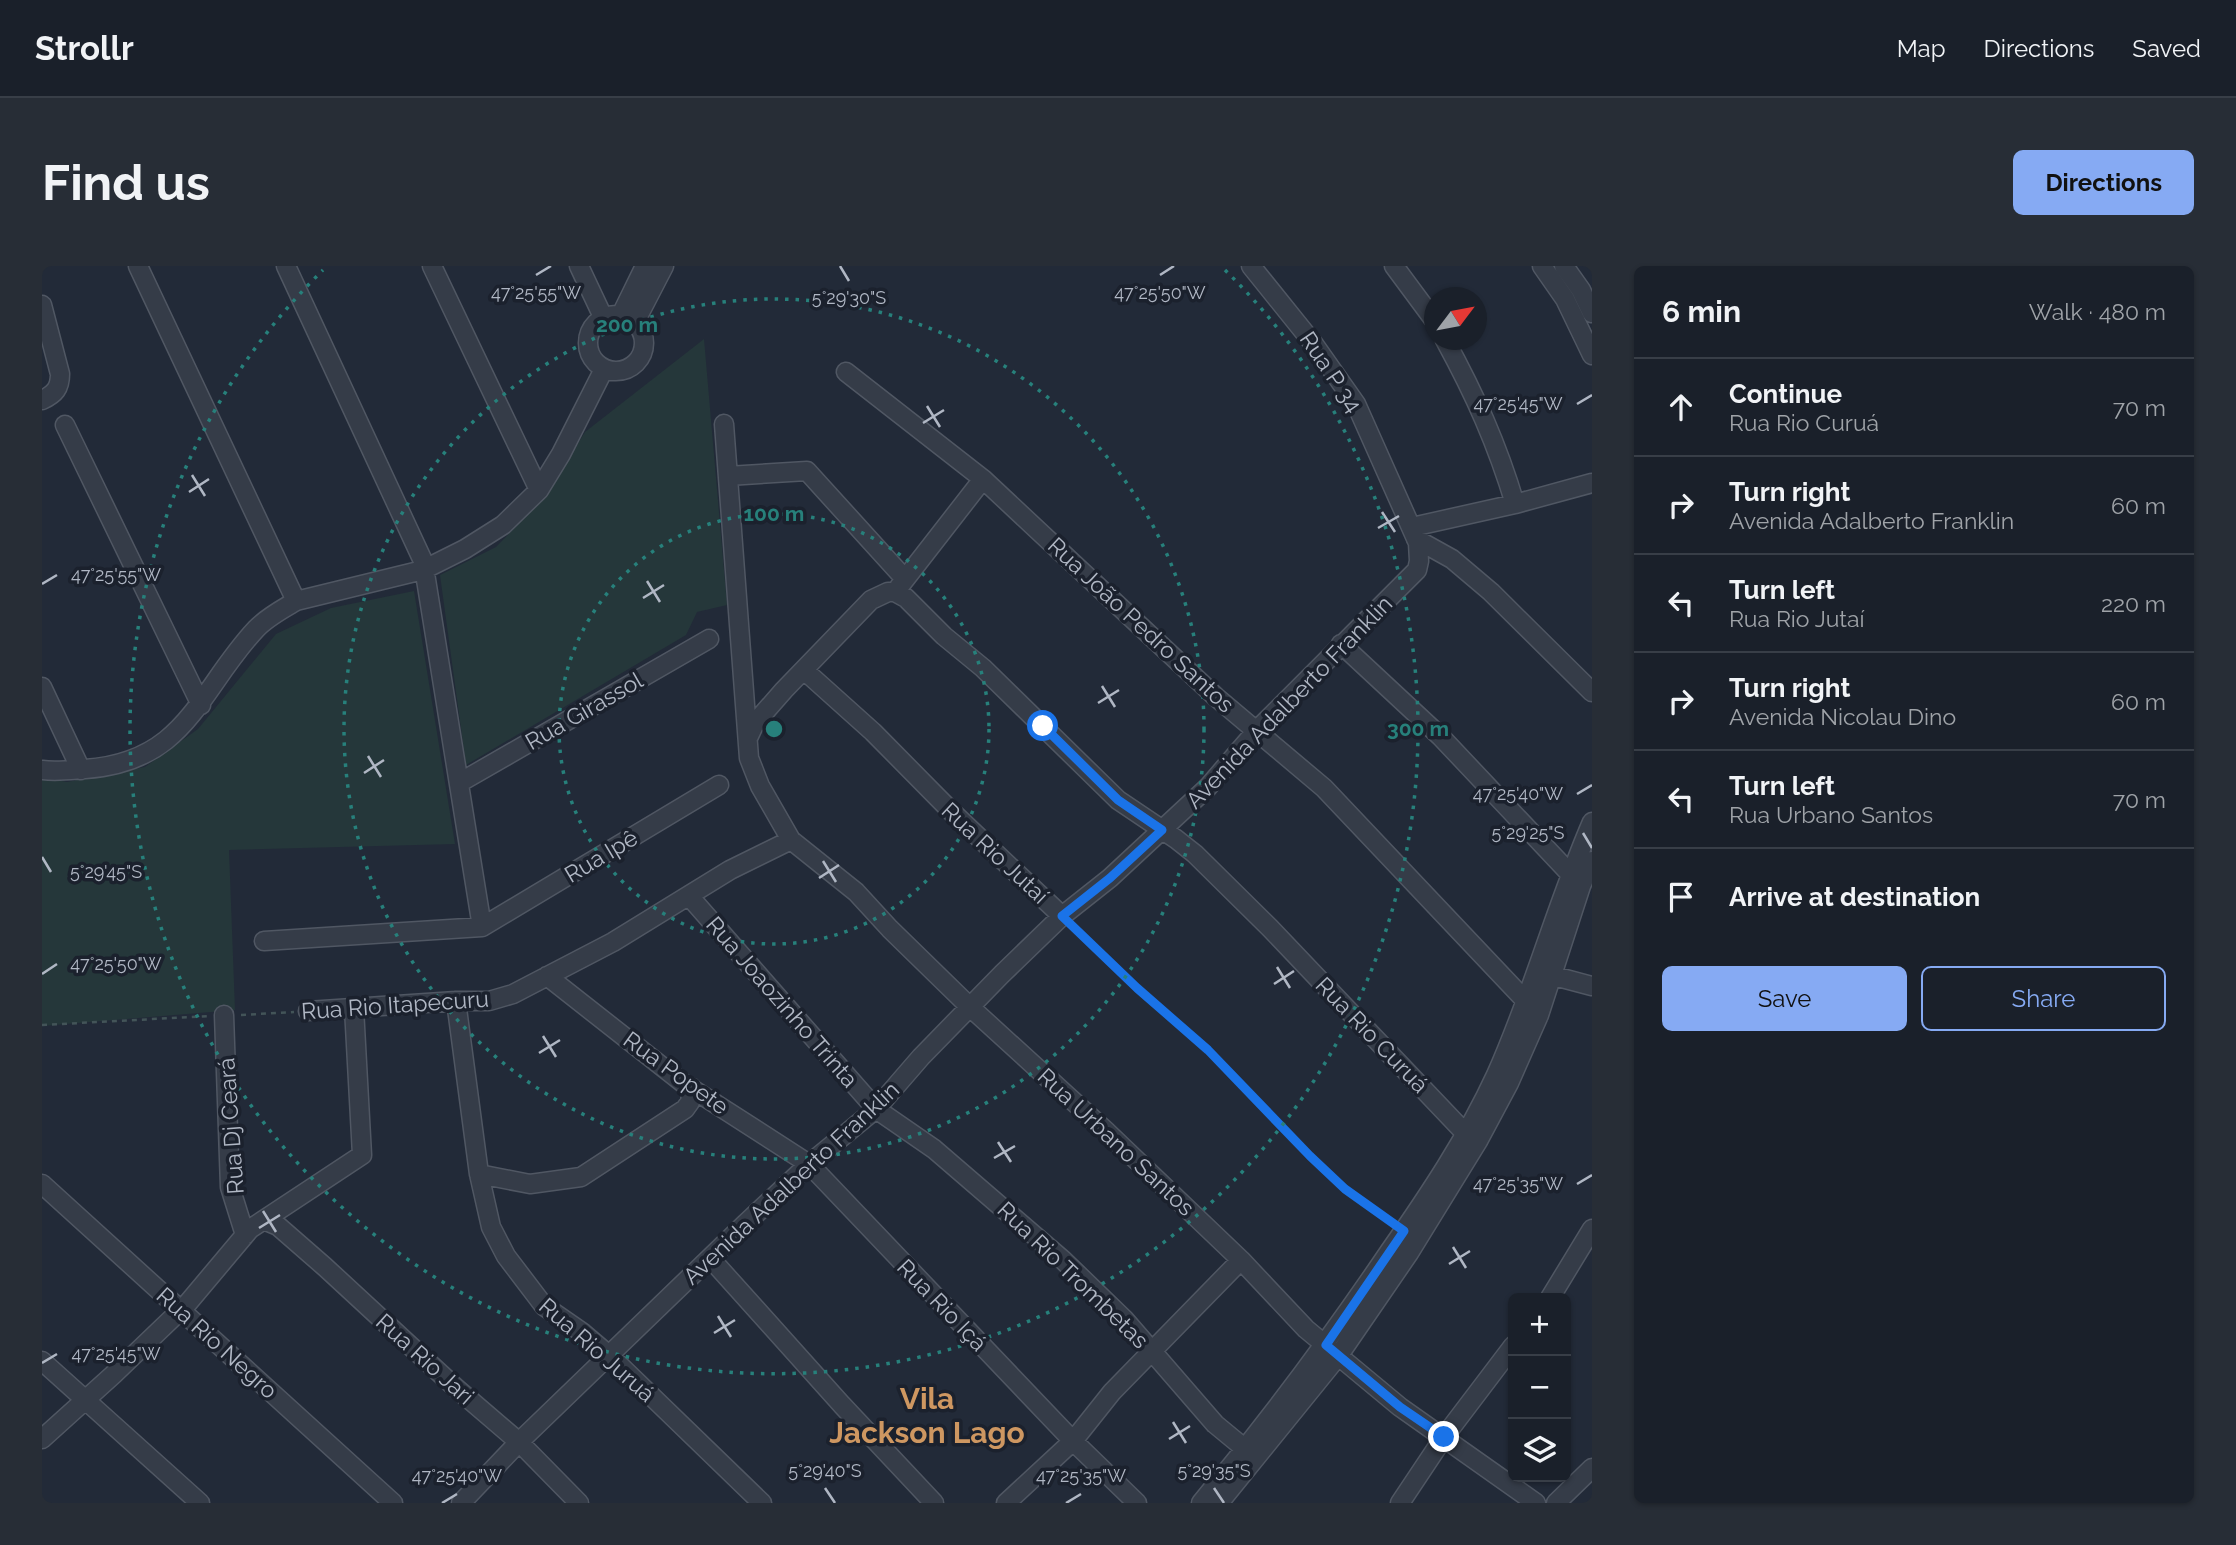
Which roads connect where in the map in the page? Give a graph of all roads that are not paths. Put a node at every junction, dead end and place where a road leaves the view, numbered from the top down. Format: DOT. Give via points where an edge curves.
graph roads {
  1 [pos="138,266"];
  2 [pos="286,266"];
  3 [pos="432,266"];
  4 [pos="579,266"];
  5 [pos="645,266"];
  6 [pos="664,266"];
  7 [pos="1251,266"];
  8 [pos="1394,266"];
  9 [pos="1542,266"];
  10 [pos="1564,266"];
  11 [pos="42,305"];
  12 [pos="1424,306"];
  13 [pos="1592,313"];
  14 [pos="620,318"];
  15 [pos="1450,350"];
  16 [pos="1592,355"];
  17 [pos="604,369"];
  18 [pos="846,372"];
  19 [pos="42,400"];
  20 [pos="724,424"];
  21 [pos="65,425"];
  22 [pos="728,476"];
  23 [pos="983,479"];
  24 [pos="1592,483"];
  25 [pos="539,490"];
  26 [pos="1515,504"];
  27 [pos="1414,533"];
  28 [pos="423,570"];
  29 [pos="902,590"];
  30 [pos="296,601"];
  31 [pos="709,639"];
  32 [pos="1341,644"];
  33 [pos="805,671"];
  34 [pos="42,687"];
  35 [pos="1592,692"];
  36 [pos="201,705"];
  37 [pos="1257,730"];
  38 [pos="747,739"];
  39 [pos="42,770"];
  40 [pos="81,770"];
  41 [pos="459,783"];
  42 [pos="719,785"];
  43 [pos="1592,822"];
  44 [pos="1162,830"];
  45 [pos="791,840"];
  46 [pos="1592,861"];
  47 [pos="1575,880"];
  48 [pos="689,895"];
  49 [pos="1062,916"];
  50 [pos="482,927"];
  51 [pos="264,941"];
  52 [pos="1544,974"];
  53 [pos="547,976"];
  54 [pos="1592,986"];
  55 [pos="456,1001"];
  56 [pos="1526,1001"];
  57 [pos="354,1008"];
  58 [pos="971,1008"];
  59 [pos="307,1011"];
  60 [pos="224,1015"];
  61 [pos="1539,1015"];
  62 [pos="692,1088"];
  63 [pos="876,1109"];
  64 [pos="1466,1134"];
  65 [pos="809,1164"];
  66 [pos="480,1174"];
  67 [pos="42,1184"];
  68 [pos="266,1221"];
  69 [pos="1592,1229"];
  70 [pos="245,1235"];
  71 [pos="711,1259"];
  72 [pos="1241,1260"];
  73 [pos="1553,1293"];
  74 [pos="179,1310"];
  75 [pos="1332,1350"];
  76 [pos="1154,1351"];
  77 [pos="1508,1353"];
  78 [pos="610,1356"];
  79 [pos="42,1361"];
  80 [pos="86,1399"];
  81 [pos="1444,1437"];
  82 [pos="42,1439"];
  83 [pos="1073,1441"];
  84 [pos="519,1442"];
  85 [pos="1250,1454"];
  86 [pos="1592,1468"];
  87 [pos="200,1503"];
  88 [pos="393,1503"];
  89 [pos="461,1503"];
  90 [pos="579,1503"];
  91 [pos="762,1503"];
  92 [pos="934,1503"];
  93 [pos="1006,1503"];
  94 [pos="1137,1503"];
  95 [pos="1201,1503"];
  96 [pos="1219,1503"];
  97 [pos="1400,1503"];
  98 [pos="1536,1503"];
  99 [pos="1556,1503"];
  1 -- 30 [label="street"];
  2 -- 28 [label="street" via="423,561"];
  3 -- 25 [label="street"];
  4 -- 14 [label="street"];
  5 -- 14 [label="street"];
  6 -- 14 [label="street"];
  7 -- 27 [label="street, Rua P 34" via="1356,404"];
  8 -- 12 [label="street"];
  9 -- 16 [label="street" via="1565,299"];
  10 -- 13 [label="street"];
  11 -- 19 [label="street" via="60,385"];
  14 -- 17 [label="street" via="591,328 587,347"];
  14 -- 17 [label="street" via="643,334 644,349 626,370"];
  15 -- 26 [label="street" via="1485,418"];
  17 -- 25 [label="street"];
  18 -- 23 [label="street, Rua João Pedro Santos"];
  20 -- 22 [label="street, Rua Urbano Santos"];
  21 -- 36 [label="street"];
  22 -- 29 [label="street, Rua Rio Curuá" via="807,471"];
  22 -- 38 [label="street, Rua Urbano Santos"];
  23 -- 29 [label="street"];
  23 -- 37 [label="street, Rua João Pedro Santos"];
  24 -- 26 [label="street"];
  25 -- 28 [label="street" via="503,525"];
  26 -- 27 [label="street"];
  27 -- 32 [label="street, Avenida Adalberto Franklin" via="1416,570"];
  27 -- 35 [label="street" via="1491,592"];
  28 -- 30 [label="street"];
  28 -- 41 [label="street"];
  29 -- 33 [label="street" via="871,600"];
  29 -- 44 [label="street, Rua Rio Curuá" via="930,623 983,668 1118,800"];
  30 -- 36 [label="street" via="259,626"];
  31 -- 41 [label="street, Rua Girassol"];
  32 -- 37 [label="street, Avenida Adalberto Franklin"];
  32 -- 47 [label="street" via="1441,737"];
  33 -- 38 [label="street" via="755,723"];
  33 -- 49 [label="street, Rua Rio Jutaí"];
  34 -- 40 [label="street"];
  36 -- 40 [label="street" via="157,747 127,761"];
  37 -- 44 [label="street, Avenida Adalberto Franklin" via="1208,787"];
  37 -- 56 [label="street, Rua João Pedro Santos" via="1324,788"];
  38 -- 45 [label="street, Rua Urbano Santos" via="751,768"];
  39 -- 40 [label="street"];
  41 -- 50 [label="street"];
  42 -- 50 [label="street, Rua Ipê"];
  43 -- 47 [label="street"];
  44 -- 49 [label="street, Avenida Adalberto Franklin"];
  44 -- 64 [label="street, Rua Rio Curuá" via="1195,854"];
  45 -- 48 [label="street, Rua Rio Itapecuru"];
  45 -- 58 [label="street, Rua Urbano Santos" via="856,892"];
  46 -- 47 [label="street"];
  47 -- 52 [label="street"];
  48 -- 53 [label="street, Rua Rio Itapecuru"];
  48 -- 63 [label="street, Rua Joaozinho Trinta"];
  49 -- 58 [label="street, Avenida Adalberto Franklin"];
  50 -- 51 [label="street"];
  52 -- 54 [label="street"];
  52 -- 56 [label="street"];
  52 -- 61 [label="street"];
  53 -- 55 [label="street, Rua Rio Itapecuru" via="489,1001"];
  53 -- 62 [label="street, Rua Popete"];
  55 -- 57 [label="street, Rua Rio Itapecuru"];
  55 -- 66 [label="street, Rua Rio Juruá"];
  56 -- 61 [label="street, Rua João Pedro Santos"];
  56 -- 64 [label="street"];
  57 -- 59 [label="street, Rua Rio Itapecuru"];
  57 -- 68 [label="street" via="362,1154"];
  58 -- 63 [label="street, Avenida Adalberto Franklin"];
  58 -- 72 [label="street, Rua Urbano Santos"];
  60 -- 70 [label="street, Rua Dj Ceará" via="230,1187"];
  61 -- 75 [label="street" via="1478,1142 1409,1253"];
  62 -- 65 [label="street, Rua Popete"];
  62 -- 66 [label="street" via="685,1109 581,1177 530,1184"];
  63 -- 65 [label="street, Avenida Adalberto Franklin"];
  63 -- 76 [label="street, Rua Rio Trombetas" via="1004,1207"];
  64 -- 75 [label="street"];
  65 -- 71 [label="street, Avenida Adalberto Franklin"];
  65 -- 83 [label="street, Rua Rio Içá"];
  66 -- 78 [label="street, Rua Rio Juruá" via="491,1227 524,1282 544,1306"];
  67 -- 74 [label="street, Rua Rio Negro"];
  68 -- 70 [label="street"];
  68 -- 84 [label="street, Rua Rio Jari" via="325,1267"];
  69 -- 73 [label="street"];
  70 -- 74 [label="street"];
  71 -- 78 [label="street, Avenida Adalberto Franklin"];
  71 -- 92 [label="street"];
  72 -- 75 [label="street, Rua Urbano Santos"];
  72 -- 76 [label="street"];
  74 -- 80 [label="street"];
  74 -- 88 [label="street, Rua Rio Negro"];
  75 -- 81 [label="street, Rua Urbano Santos"];
  75 -- 85 [label="street"];
  76 -- 83 [label="street" via="1112,1392"];
  76 -- 85 [label="street, Rua Rio Trombetas" via="1215,1424"];
  77 -- 81 [label="street"];
  78 -- 84 [label="street, Avenida Adalberto Franklin"];
  78 -- 91 [label="street, Rua Rio Juruá"];
  79 -- 80 [label="street"];
  80 -- 82 [label="street"];
  80 -- 87 [label="street"];
  81 -- 97 [label="street"];
  81 -- 98 [label="street, Rua Urbano Santos"];
  83 -- 93 [label="street"];
  83 -- 94 [label="street, Rua Rio Içá"];
  84 -- 89 [label="street, Avenida Adalberto Franklin"];
  84 -- 90 [label="street, Rua Rio Jari"];
  85 -- 95 [label="street"];
  85 -- 96 [label="street"];
  86 -- 99 [label="street"];
}
